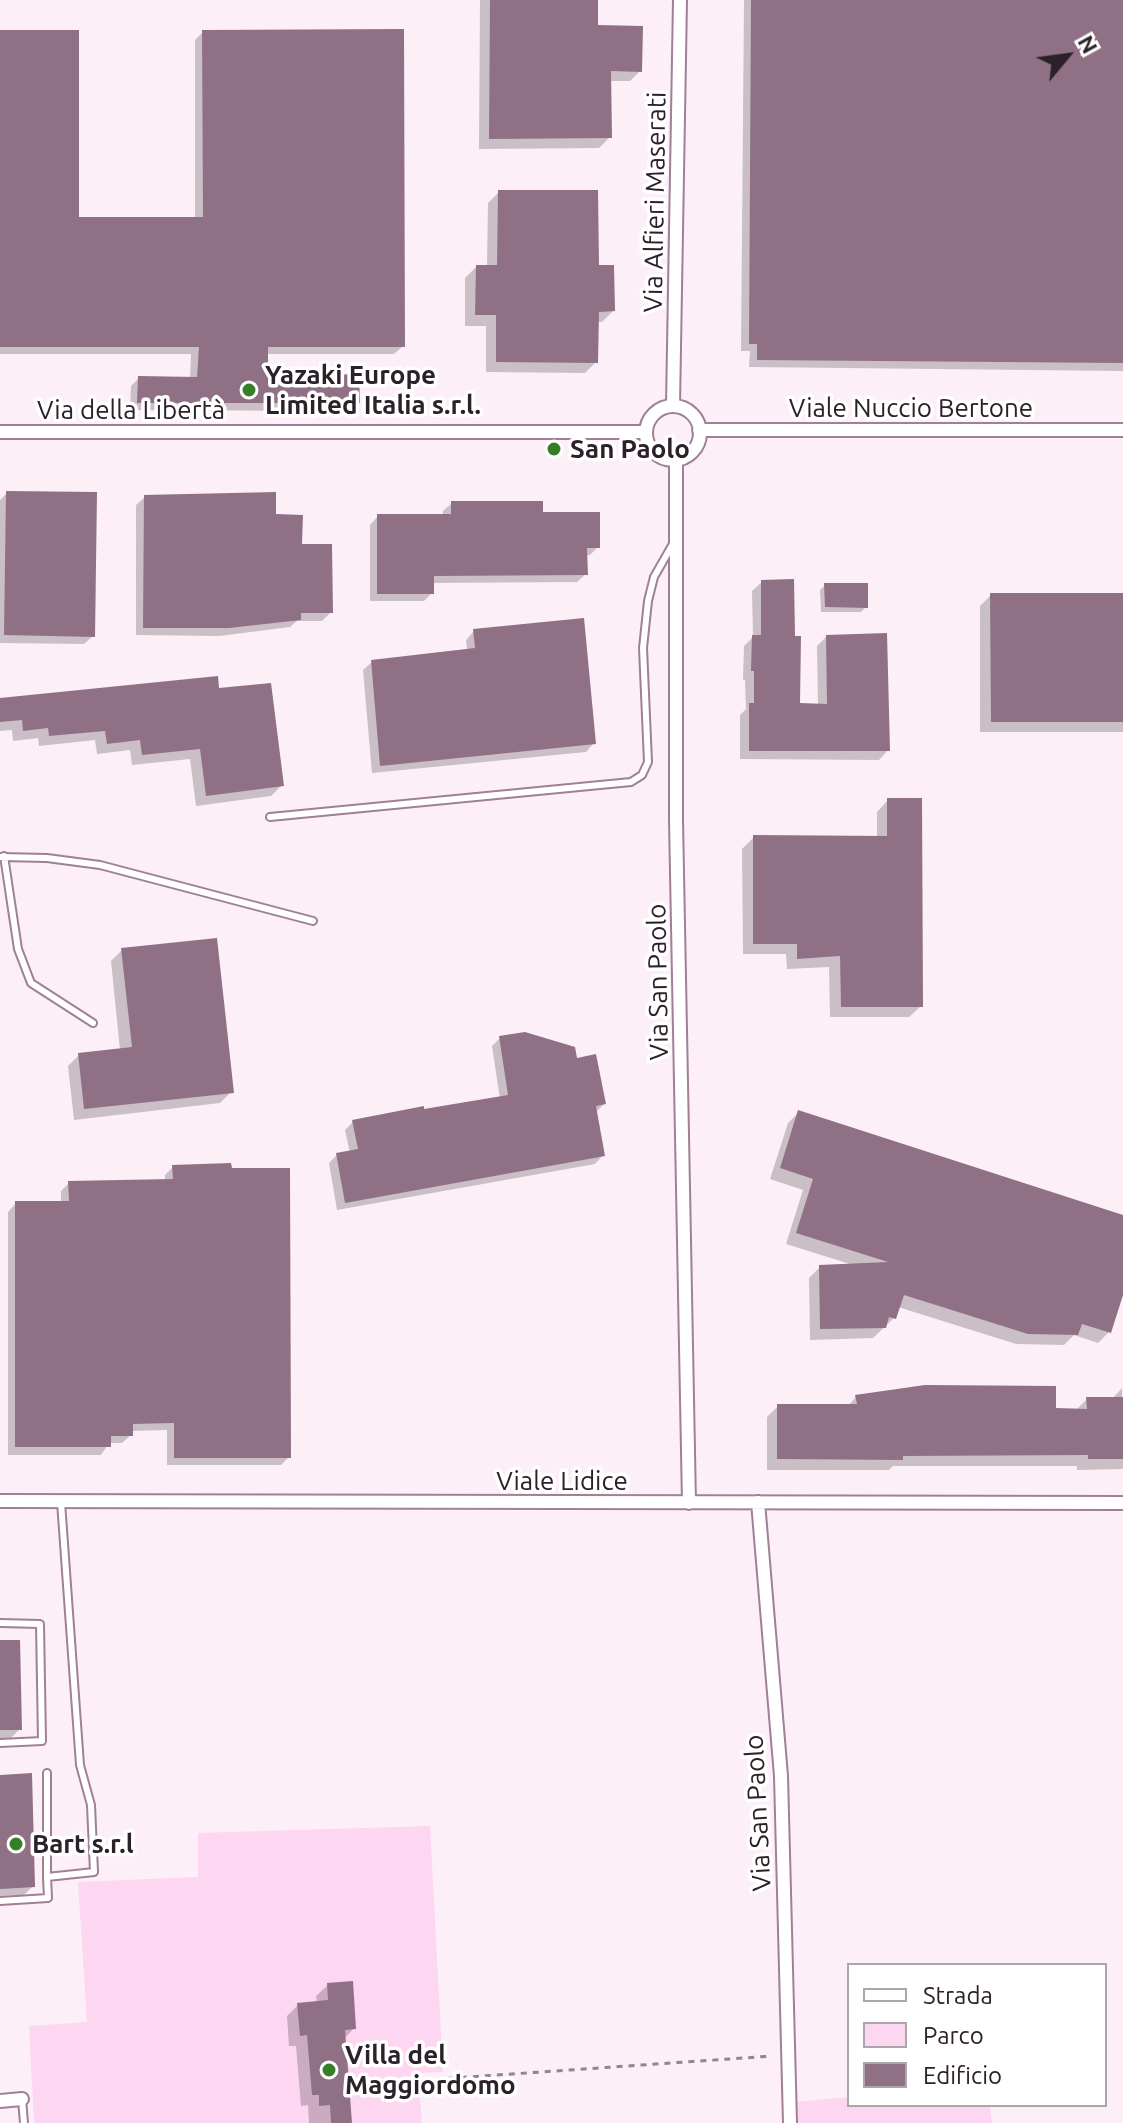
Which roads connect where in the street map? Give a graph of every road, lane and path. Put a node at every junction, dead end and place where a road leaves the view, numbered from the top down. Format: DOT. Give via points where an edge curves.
graph roads {
  1 [pos="680,0"];
  2 [pos="673,405"];
  3 [pos="699,430"];
  4 [pos="1123,430"];
  5 [pos="0,432"];
  6 [pos="645,432"];
  7 [pos="676,460"];
  8 [pos="676,539"];
  9 [pos="270,817"];
  10 [pos="2,857"];
  11 [pos="313,921"];
  12 [pos="93,1023"];
  13 [pos="0,1501"];
  14 [pos="61,1502"];
  15 [pos="758,1502"];
  16 [pos="689,1503"];
  17 [pos="1123,1503"];
  18 [pos="0,1623"];
  19 [pos="0,1743"];
  20 [pos="47,1773"];
  21 [pos="47,1877"];
  22 [pos="0,1901"];
  23 [pos="788,2054"];
  24 [pos="425,2080"];
  25 [pos="22,2099"];
  26 [pos="0,2101"];
  27 [pos="24,2123"];
  28 [pos="790,2123"];
  1 -- 2 [label="street, Via Alfieri Maserati"];
  2 -- 3 [label="street" via="688,410"];
  2 -- 6 [label="street" via="657,410"];
  3 -- 4 [label="street, Viale Nuccio Bertone"];
  3 -- 7 [label="street" via="691,453"];
  5 -- 6 [label="street, Via della Libertà"];
  6 -- 7 [label="street" via="651,449"];
  7 -- 8 [label="street, Via San Paolo"];
  8 -- 9 [label="lane" via="654,577 648,601 643,648 648,762 642,775 631,782"];
  8 -- 16 [label="street, Via San Paolo"];
  10 -- 11 [label="lane" via="100,865"];
  10 -- 12 [label="lane" via="18,949 31,983"];
  13 -- 14 [label="street, Viale Lidice"];
  14 -- 16 [label="street, Viale Lidice"];
  14 -- 21 [label="lane" via="80,1765 91,1805 94,1872"];
  15 -- 16 [label="street, Viale Lidice"];
  15 -- 17 [label="street, Viale Lidice"];
  15 -- 23 [label="street, Via San Paolo" via="781,1776"];
  18 -- 19 [label="lane" via="40,1624 42,1741"];
  20 -- 21 [label="lane"];
  21 -- 22 [label="lane" via="48,1898"];
  23 -- 24 [label="path"];
  23 -- 28 [label="street, Via San Paolo"];
  25 -- 26 [label="street"];
  25 -- 27 [label="lane"];
}
